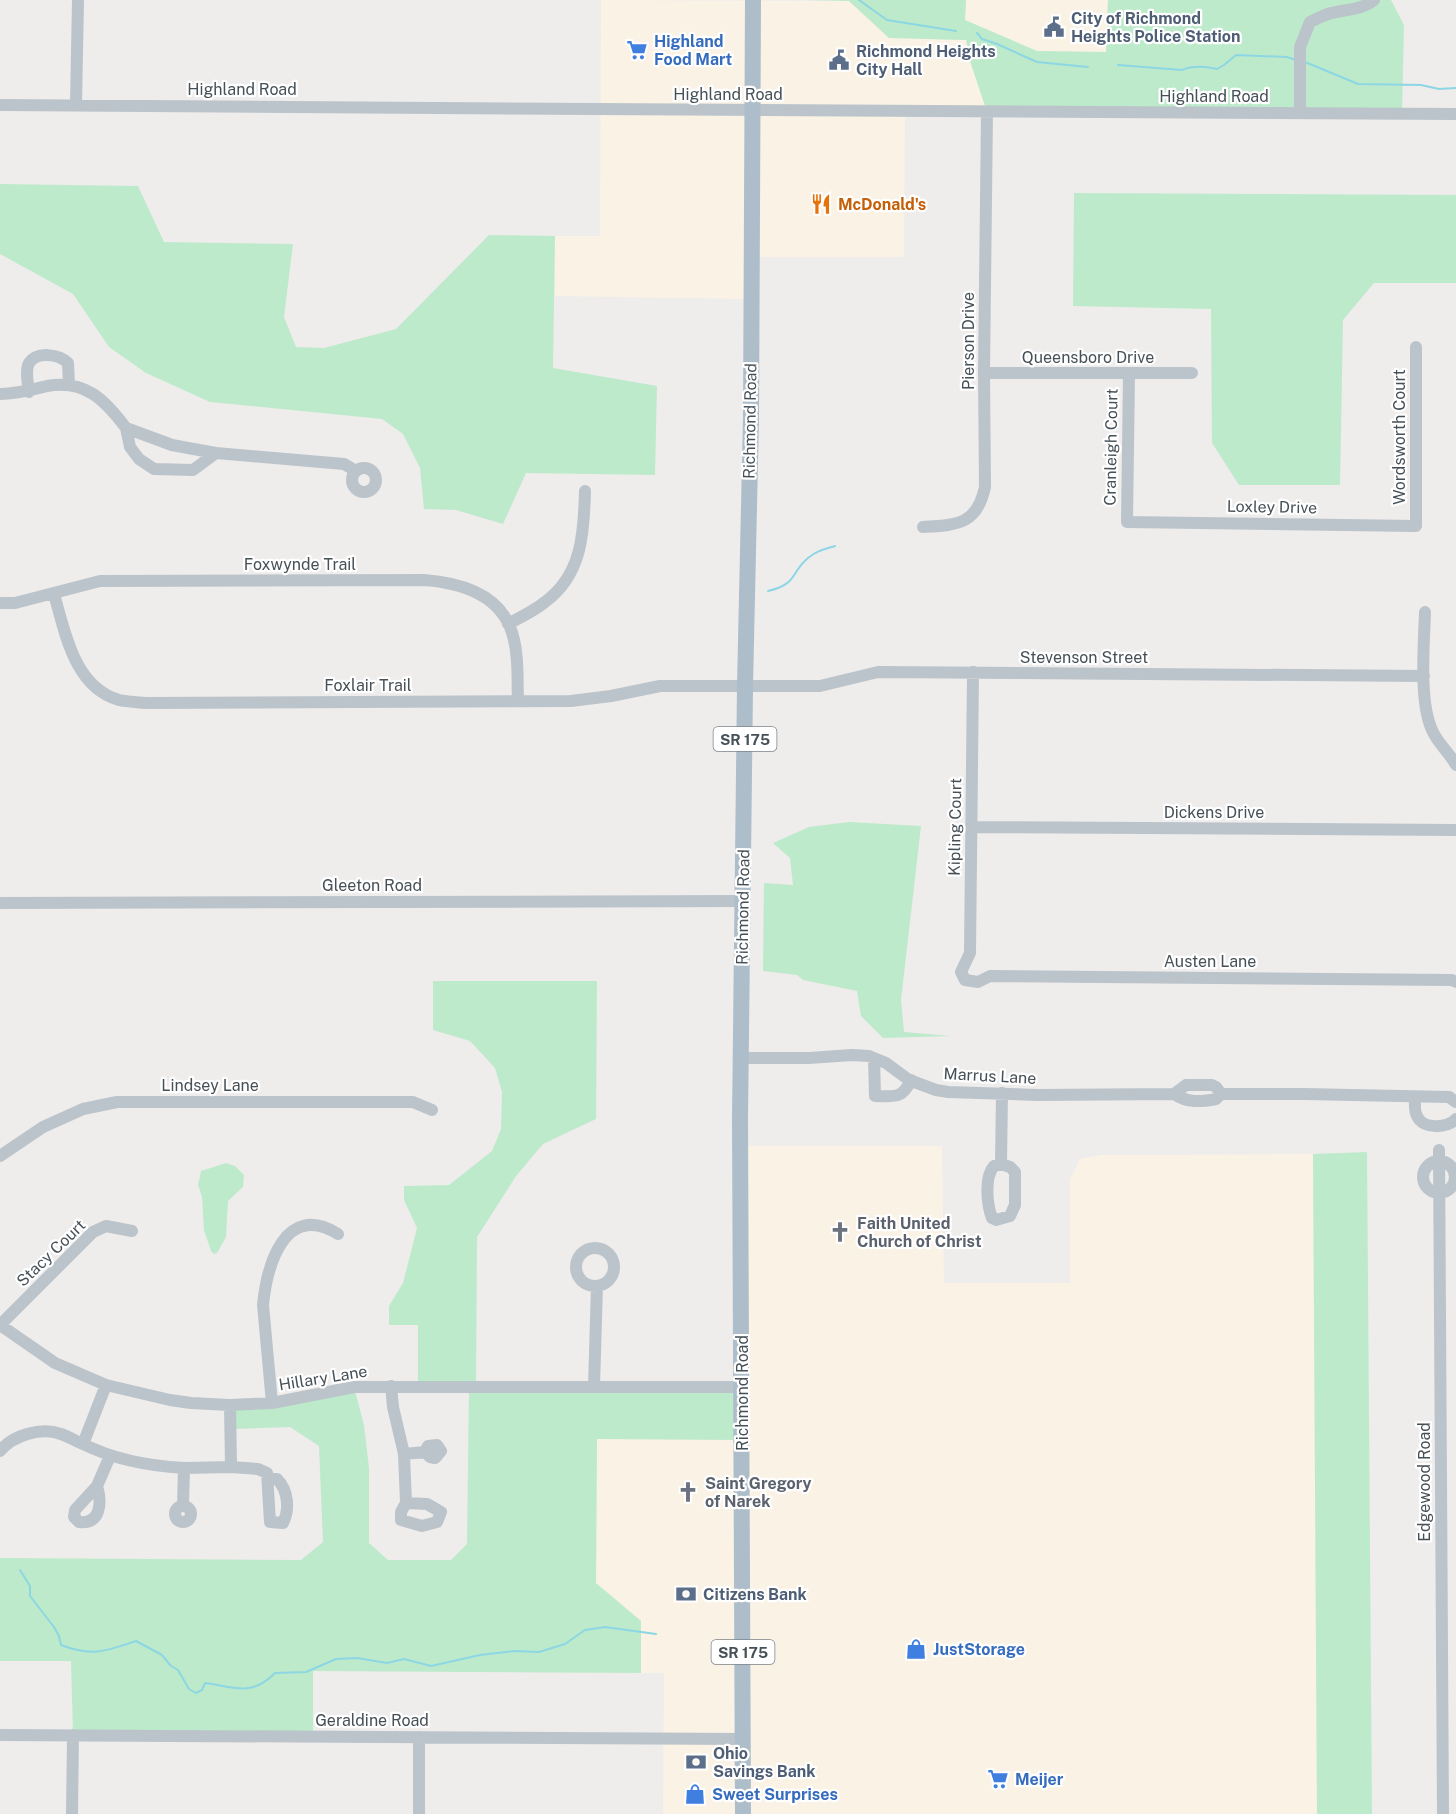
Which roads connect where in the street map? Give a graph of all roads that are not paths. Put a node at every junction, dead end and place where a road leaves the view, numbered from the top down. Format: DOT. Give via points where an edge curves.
graph roads {
  1 [pos="78,0"];
  2 [pos="753,0"];
  3 [pos="1374,0"];
  4 [pos="0,105"];
  5 [pos="76,105"];
  6 [pos="752,111"];
  7 [pos="987,112"];
  8 [pos="1300,114"];
  9 [pos="1456,114"];
  10 [pos="1416,347"];
  11 [pos="1192,372"];
  12 [pos="984,373"];
  13 [pos="1129,373"];
  14 [pos="69,385"];
  15 [pos="29,392"];
  16 [pos="0,394"];
  17 [pos="126,428"];
  18 [pos="216,453"];
  19 [pos="356,471"];
  20 [pos="585,491"];
  21 [pos="1127,522"];
  22 [pos="1416,526"];
  23 [pos="923,527"];
  24 [pos="54,594"];
  25 [pos="0,603"];
  26 [pos="1425,612"];
  27 [pos="508,624"];
  28 [pos="973,672"];
  29 [pos="1424,676"];
  30 [pos="745,686"];
  31 [pos="518,701"];
  32 [pos="1456,765"];
  33 [pos="972,827"];
  34 [pos="1456,830"];
  35 [pos="744,901"];
  36 [pos="0,903"];
  37 [pos="965,980"];
  38 [pos="1456,982"];
  39 [pos="742,1058"];
  40 [pos="874,1058"];
  41 [pos="911,1080"];
  42 [pos="1002,1093"];
  43 [pos="1415,1097"];
  44 [pos="1456,1102"];
  45 [pos="432,1110"];
  46 [pos="1456,1119"];
  47 [pos="1439,1155"];
  48 [pos="0,1156"];
  49 [pos="1001,1164"];
  50 [pos="132,1231"];
  51 [pos="338,1234"];
  52 [pos="597,1286"];
  53 [pos="0,1325"];
  54 [pos="106,1384"];
  55 [pos="391,1386"];
  56 [pos="594,1387"];
  57 [pos="743,1387"];
  58 [pos="272,1403"];
  59 [pos="230,1405"];
  60 [pos="83,1444"];
  61 [pos="0,1451"];
  62 [pos="425,1452"];
  63 [pos="404,1454"];
  64 [pos="110,1456"];
  65 [pos="231,1467"];
  66 [pos="184,1468"];
  67 [pos="268,1479"];
  68 [pos="97,1486"];
  69 [pos="406,1503"];
  70 [pos="183,1506"];
  71 [pos="0,1735"];
  72 [pos="73,1736"];
  73 [pos="419,1737"];
  74 [pos="744,1739"];
  75 [pos="72,1814"];
  76 [pos="419,1814"];
  77 [pos="743,1814"];
  78 [pos="1443,1814"];
  1 -- 5 [label="street"];
  2 -- 6 [label="main road, Richmond Road / SR 175"];
  3 -- 8 [label="street" via="1310,22 1300,47"];
  4 -- 5 [label="street, Highland Road"];
  5 -- 6 [label="street, Highland Road"];
  6 -- 7 [label="street, Highland Road"];
  6 -- 30 [label="main road, Richmond Road / SR 175"];
  7 -- 8 [label="street, Highland Road"];
  7 -- 12 [label="street, Pierson Drive"];
  8 -- 9 [label="street, Highland Road"];
  10 -- 22 [label="street, Wordsworth Court"];
  11 -- 13 [label="street, Queensboro Drive"];
  12 -- 13 [label="street, Queensboro Drive"];
  12 -- 23 [label="street, Pierson Drive" via="982,501 971,517 962,522"];
  13 -- 21 [label="street, Cranleigh Court"];
  14 -- 15 [label="street"];
  14 -- 15 [label="street" via="68,363 59,357 40,356 28,367"];
  14 -- 17 [label="street" via="104,400"];
  15 -- 16 [label="street"];
  17 -- 18 [label="street" via="172,445"];
  17 -- 18 [label="street" via="130,447 153,470 193,470"];
  18 -- 19 [label="street" via="344,464"];
  20 -- 27 [label="street" via="583,540 572,572 547,601"];
  21 -- 22 [label="street, Loxley Drive"];
  24 -- 25 [label="street, Foxwynde Trail"];
  24 -- 27 [label="street, Foxwynde Trail" via="100,581 424,580 451,582 473,590 498,609"];
  24 -- 31 [label="street, Foxlair Trail" via="72,657 99,690 118,700"];
  26 -- 29 [label="street"];
  27 -- 31 [label="street, Foxwynde Trail" via="517,654"];
  28 -- 29 [label="street, Stevenson Street"];
  28 -- 30 [label="street, Stevenson Street" via="878,672 820,686"];
  28 -- 33 [label="street, Kipling Court"];
  29 -- 32 [label="street" via="1430,728"];
  30 -- 31 [label="street, Foxlair Trail" via="660,686 571,701"];
  30 -- 35 [label="main road, Richmond Road / SR 175"];
  33 -- 34 [label="street, Dickens Drive"];
  33 -- 37 [label="street, Kipling Court" via="970,953 961,972"];
  35 -- 36 [label="street, Gleeton Road"];
  35 -- 39 [label="main road, Richmond Road / SR 175"];
  37 -- 38 [label="street, Austen Lane" via="978,982 1002,976"];
  39 -- 40 [label="street, Marrus Lane"];
  39 -- 57 [label="main road, Richmond Road / SR 175"];
  40 -- 41 [label="street, Marrus Lane"];
  40 -- 41 [label="street" via="875,1096 902,1094"];
  41 -- 42 [label="street, Marrus Lane" via="936,1090"];
  42 -- 43 [label="street, Marrus Lane" via="1174,1094 1193,1101 1216,1100 1221,1094"];
  42 -- 49 [label="street"];
  43 -- 44 [label="street, Marrus Lane" via="1449,1097"];
  43 -- 46 [label="street" via="1421,1122 1444,1126"];
  45 -- 48 [label="street, Lindsey Lane" via="413,1102 117,1102 83,1109 43,1127"];
  47 -- 78 [label="street, Edgewood Road"];
  50 -- 53 [label="street, Stacy Court" via="106,1226 93,1232"];
  51 -- 58 [label="street" via="322,1227 304,1227 288,1234 278,1246 262,1305"];
  52 -- 56 [label="street"];
  53 -- 54 [label="street, Hillary Lane" via="55,1362"];
  54 -- 59 [label="street, Hillary Lane" via="170,1400"];
  54 -- 60 [label="street"];
  55 -- 56 [label="street, Hillary Lane"];
  55 -- 58 [label="street, Hillary Lane" via="354,1387"];
  55 -- 63 [label="street"];
  56 -- 57 [label="street, Hillary Lane"];
  57 -- 74 [label="main road, Richmond Road / SR 175"];
  58 -- 59 [label="street, Hillary Lane"];
  59 -- 65 [label="street"];
  60 -- 61 [label="street" via="44,1431 20,1437"];
  60 -- 64 [label="street"];
  62 -- 63 [label="street"];
  63 -- 69 [label="street"];
  64 -- 66 [label="street"];
  64 -- 68 [label="street"];
  65 -- 66 [label="street"];
  65 -- 67 [label="street" via="258,1469 267,1473"];
  66 -- 70 [label="street"];
  71 -- 72 [label="street, Geraldine Road"];
  72 -- 73 [label="street, Geraldine Road"];
  72 -- 75 [label="street"];
  73 -- 74 [label="street, Geraldine Road"];
  73 -- 76 [label="street"];
  74 -- 77 [label="main road, Richmond Road / SR 175"];
}
